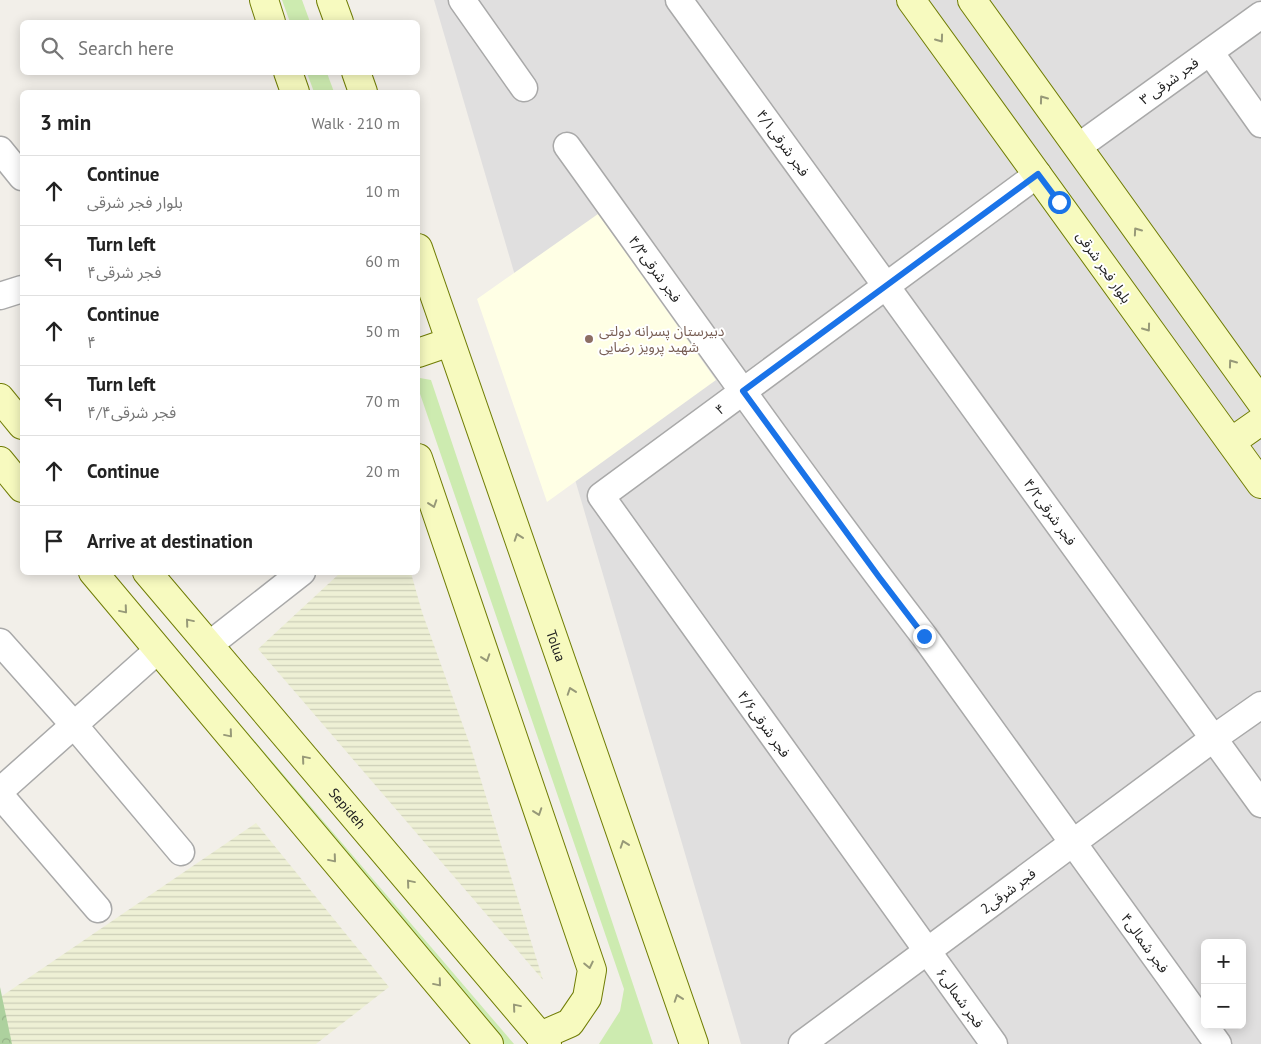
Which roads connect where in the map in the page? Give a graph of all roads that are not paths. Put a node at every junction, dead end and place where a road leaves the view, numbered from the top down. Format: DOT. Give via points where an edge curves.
graph roads {
  1 [pos="264,0"];
  2 [pos="331,0"];
  3 [pos="462,0"];
  4 [pos="679,0"];
  5 [pos="911,0"];
  6 [pos="972,0"];
  7 [pos="1261,15"];
  8 [pos="271,20"];
  9 [pos="338,20"];
  10 [pos="1210,52"];
  11 [pos="289,75"];
  12 [pos="357,75"];
  13 [pos="524,88"];
  14 [pos="294,90"];
  15 [pos="362,90"];
  16 [pos="1261,124"];
  17 [pos="567,146"];
  18 [pos="1078,147"];
  19 [pos="0,150"];
  20 [pos="1038,174"];
  21 [pos="20,175"];
  22 [pos="420,254"];
  23 [pos="886,286"];
  24 [pos="20,290"];
  25 [pos="0,296"];
  26 [pos="450,342"];
  27 [pos="420,352"];
  28 [pos="743,391"];
  29 [pos="0,398"];
  30 [pos="1261,402"];
  31 [pos="1261,420"];
  32 [pos="20,423"];
  33 [pos="1231,442"];
  34 [pos="0,461"];
  35 [pos="420,464"];
  36 [pos="1261,484"];
  37 [pos="20,486"];
  38 [pos="601,496"];
  39 [pos="96,575"];
  40 [pos="150,575"];
  41 [pos="298,575"];
  42 [pos="879,577"];
  43 [pos="0,642"];
  44 [pos="209,645"];
  45 [pos="158,650"];
  46 [pos="1261,705"];
  47 [pos="74,725"];
  48 [pos="1214,738"];
  49 [pos="0,793"];
  50 [pos="1261,804"];
  51 [pos="1073,843"];
  52 [pos="181,852"];
  53 [pos="98,909"];
  54 [pos="927,951"];
  55 [pos="544,1040"];
  56 [pos="489,1044"];
  57 [pos="694,1044"];
  58 [pos="802,1044"];
  59 [pos="994,1044"];
  60 [pos="1218,1044"];
  1 -- 8 [label="main road"];
  2 -- 9 [label="main road"];
  3 -- 13 [label="street"];
  4 -- 23 [label="street, فجر شرقی۴/۱"];
  5 -- 20 [label="main road, بلوار فجر شرقی, one-way"];
  18 -- 6 [label="main road, one-way"];
  7 -- 10 [label="street, ۳ فجر شرقی"];
  10 -- 16 [label="street"];
  10 -- 18 [label="street, ۳ فجر شرقی"];
  11 -- 14 [label="main road"];
  12 -- 15 [label="main road"];
  17 -- 28 [label="street, فجر شرقی۴/۳"];
  30 -- 18 [label="main road, one-way"];
  19 -- 21 [label="street"];
  20 -- 23 [label="street, ۴"];
  20 -- 33 [label="main road, بلوار فجر شرقی, one-way"];
  22 -- 26 [label="main road, Tolua"];
  23 -- 28 [label="street, ۴"];
  23 -- 48 [label="street, فجر شرقی۴/۲"];
  24 -- 25 [label="street"];
  26 -- 27 [label="main road"];
  57 -- 26 [label="main road, Tolua, one-way"];
  28 -- 38 [label="street, ۴"];
  28 -- 42 [label="street, فجر شرقی۴/۳"];
  29 -- 32 [label="main road"];
  31 -- 33 [label="main road"];
  33 -- 36 [label="main road, بلوار فجر شرقی"];
  34 -- 37 [label="main road"];
  35 -- 55 [label="main road, one-way" via="592,970 587,998 570,1023"];
  38 -- 54 [label="street, فجر شرقی۴/۶"];
  39 -- 45 [label="main road, one-way"];
  44 -- 40 [label="main road, Sepideh, one-way"];
  41 -- 44 [label="street"];
  42 -- 51 [label="street, فجر شمالی۴"];
  43 -- 47 [label="street"];
  55 -- 44 [label="main road, Sepideh, one-way"];
  45 -- 47 [label="street"];
  45 -- 56 [label="main road, one-way"];
  46 -- 48 [label="street, 2فجر شرقی"];
  47 -- 49 [label="street"];
  47 -- 52 [label="street"];
  48 -- 50 [label="street, فجر شرقی۴/۲"];
  48 -- 51 [label="street, 2فجر شرقی"];
  49 -- 53 [label="street"];
  51 -- 54 [label="street, 2فجر شرقی"];
  51 -- 60 [label="street, فجر شمالی۴"];
  54 -- 58 [label="street, 2فجر شرقی"];
  54 -- 59 [label="street, فجر شمالی۶"];
}
